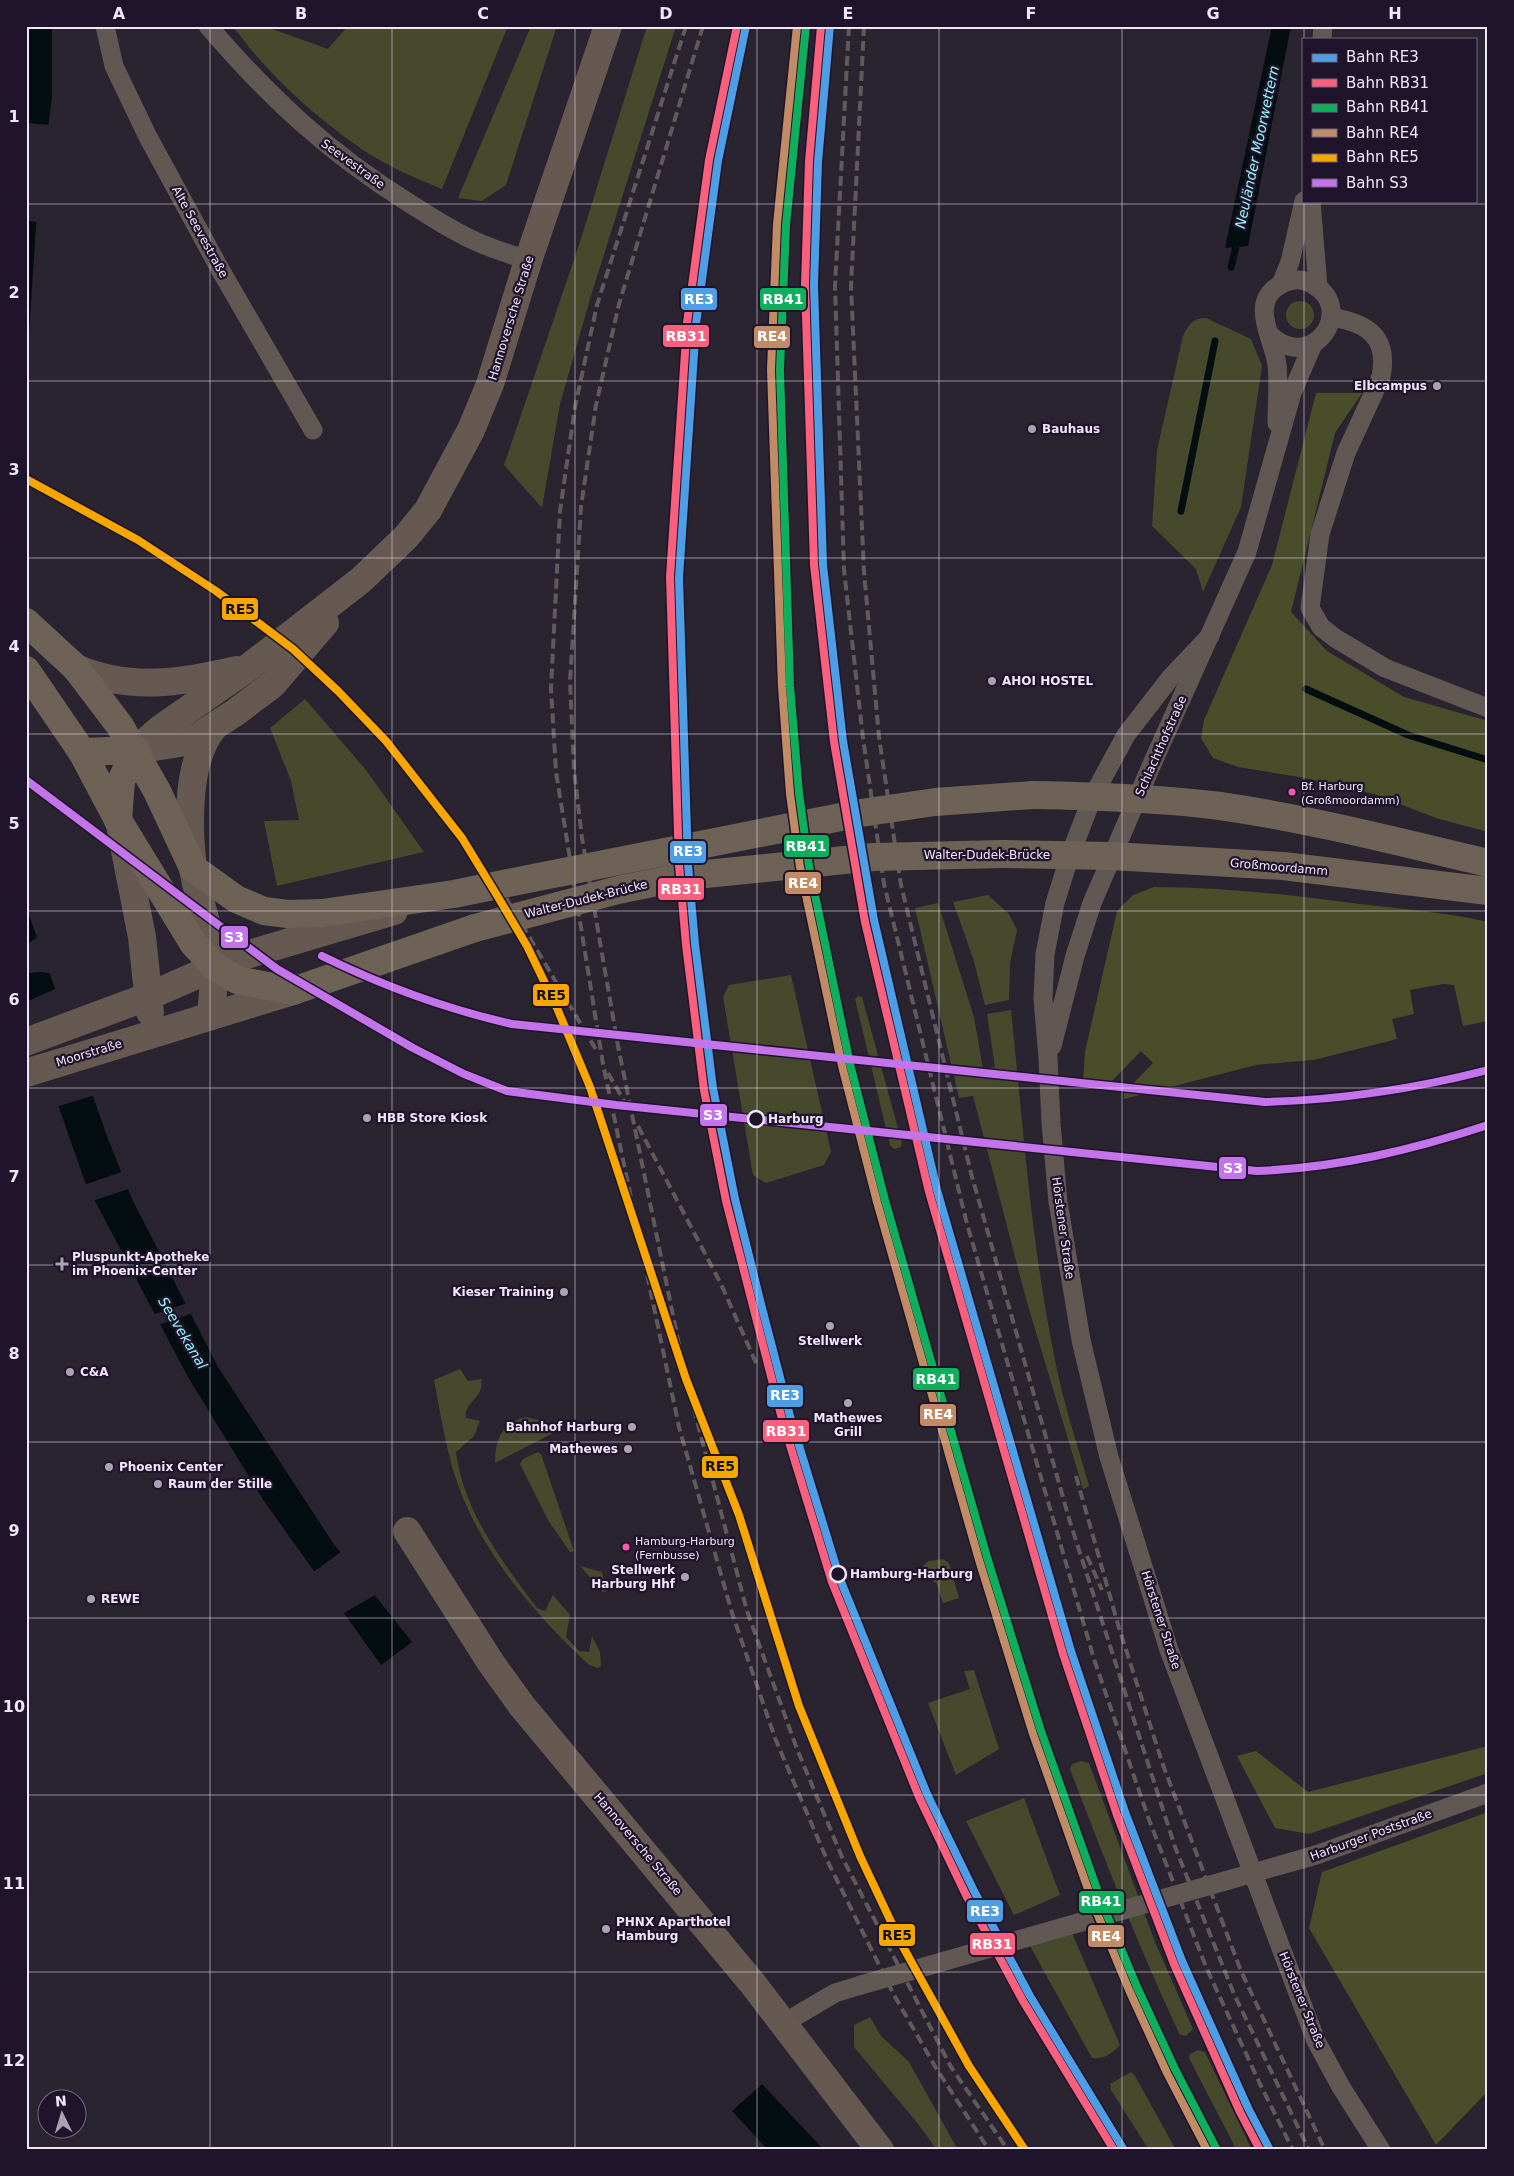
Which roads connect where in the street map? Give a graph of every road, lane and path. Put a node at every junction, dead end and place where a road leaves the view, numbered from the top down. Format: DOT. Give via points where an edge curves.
graph roads {
  1 [pos="105,26"];
  2 [pos="208,26"];
  3 [pos="608,26"];
  4 [pos="1304,202"];
  5 [pos="1311,202"];
  6 [pos="528,261"];
  7 [pos="1281,284"];
  8 [pos="1318,287"];
  9 [pos="1331,317"];
  10 [pos="1270,334"];
  11 [pos="1313,344"];
  12 [pos="313,430"];
  13 [pos="1277,444"];
  14 [pos="362,580"];
  15 [pos="26,622"];
  16 [pos="1210,636"];
  17 [pos="249,667"];
  18 [pos="76,668"];
  19 [pos="26,670"];
  20 [pos="1488,708"];
  21 [pos="214,727"];
  22 [pos="136,750"];
  23 [pos="82,752"];
  24 [pos="1093,796"];
  25 [pos="1138,799"];
  26 [pos="118,820"];
  27 [pos="1070,855"];
  28 [pos="1112,856"];
  29 [pos="1488,863"];
  30 [pos="193,868"];
  31 [pos="1488,891"];
  32 [pos="454,894"];
  33 [pos="214,966"];
  34 [pos="293,991"];
  35 [pos="149,996"];
  36 [pos="95,1015"];
  37 [pos="211,1016"];
  38 [pos="152,1034"];
  39 [pos="26,1042"];
  40 [pos="1048,1058"];
  41 [pos="28,1072"];
  42 [pos="407,1531"];
  43 [pos="1488,1793"];
  44 [pos="1254,1873"];
  45 [pos="784,2023"];
  46 [pos="880,2150"];
  47 [pos="1381,2150"];
  1 -- 12 [label="street, Alte Seevestraße" via="114,66 148,137 221,272"];
  2 -- 6 [label="street, Seevestraße" via="248,72 300,123 371,179 474,241"];
  3 -- 6 [label="main road, Hannoversche Straße"];
  4 -- 7 [label="street, Schlachthofstraße" via="1290,262"];
  5 -- 8 [label="street"];
  6 -- 14 [label="main road, Hannoversche Straße" via="490,384 472,430 428,510 406,537"];
  7 -- 8 [label="street" via="1300,280"];
  7 -- 10 [label="street, Schlachthofstraße" via="1274,288 1265,302 1263,318"];
  8 -- 9 [label="street" via="1328,300"];
  9 -- 11 [label="street, Schlachthofstraße" via="1326,333"];
  9 -- 20 [label="street" via="1369,329 1381,346 1383,366 1346,453 1320,534 1310,608 1321,627 1385,668"];
  10 -- 11 [label="street" via="1285,346 1294,348"];
  10 -- 13 [label="street, Schlachthofstraße" via="1277,367"];
  11 -- 13 [label="street, Schlachthofstraße" via="1295,386"];
  13 -- 16 [label="street, Schlachthofstraße" via="1247,552"];
  14 -- 17 [label="main road, Hannoversche Straße"];
  14 -- 21 [label="main road, Hannoversche Straße" via="273,684"];
  15 -- 18 [label="main road"];
  16 -- 24 [label="street, Schlachthofstraße" via="1140,714"];
  16 -- 25 [label="street, Schlachthofstraße"];
  17 -- 18 [label="main road" via="161,684 107,679"];
  17 -- 22 [label="main road, Hannoversche Straße" via="160,729"];
  18 -- 22 [label="main road"];
  19 -- 23 [label="main road"];
  21 -- 22 [label="main road" via="186,742"];
  21 -- 30 [label="main road" via="202,744 195,768 191,823"];
  22 -- 23 [label="main road"];
  22 -- 26 [label="main road" via="121,781"];
  22 -- 30 [label="main road"];
  23 -- 26 [label="main road"];
  24 -- 25 [label="main road"];
  24 -- 27 [label="street, Schlachthofstraße"];
  24 -- 32 [label="main road, bridge" via="1034,795 935,802"];
  25 -- 28 [label="street, Schlachthofstraße"];
  25 -- 29 [label="main road" via="1261,813"];
  26 -- 33 [label="main road" via="193,943"];
  26 -- 35 [label="main road" via="142,937"];
  27 -- 28 [label="main road, Großmoordamm"];
  27 -- 34 [label="main road, Walter-Dudek-Brücke, bridge" via="874,857 695,875 618,890 475,928"];
  27 -- 40 [label="street, Hörstener Straße" via="1055,903 1045,954 1043,999"];
  28 -- 31 [label="main road, Großmoordamm" via="1283,866"];
  28 -- 40 [label="street, Hörstener Straße" via="1075,956"];
  30 -- 32 [label="main road" via="246,905 288,914 322,913"];
  30 -- 33 [label="main road"];
  32 -- 33 [label="main road"];
  33 -- 34 [label="main road, Walter-Dudek-Brücke" via="244,982"];
  33 -- 35 [label="main road"];
  33 -- 37 [label="main road"];
  34 -- 37 [label="main road, Walter-Dudek-Brücke"];
  35 -- 36 [label="main road"];
  35 -- 38 [label="main road"];
  36 -- 38 [label="main road"];
  36 -- 39 [label="main road"];
  37 -- 38 [label="main road, Walter-Dudek-Brücke"];
  38 -- 41 [label="main road, Moorstraße"];
  40 -- 44 [label="street, Hörstener Straße" via="1058,1202 1081,1340 1109,1457 1169,1650"];
  42 -- 45 [label="main road, Hannoversche Straße" via="522,1706"];
  43 -- 44 [label="street, Harburger Poststraße" via="1316,1855"];
  44 -- 45 [label="street, Harburger Poststraße, bridge" via="835,1993"];
  44 -- 47 [label="street, Hörstener Straße" via="1316,2041 1340,2087"];
  45 -- 46 [label="main road, Hannoversche Straße"];
}
